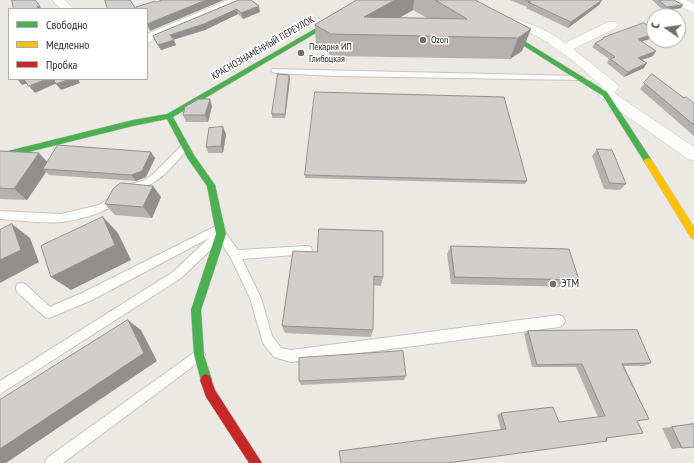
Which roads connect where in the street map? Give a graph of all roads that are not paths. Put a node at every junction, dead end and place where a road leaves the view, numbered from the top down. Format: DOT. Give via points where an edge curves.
graph roads {
  1 [pos="58,0"];
  2 [pos="238,0"];
  3 [pos="369,0"];
  4 [pos="450,0"];
  5 [pos="677,0"];
  6 [pos="67,8"];
  7 [pos="694,9"];
  8 [pos="485,19"];
  9 [pos="612,25"];
  10 [pos="148,39"];
  11 [pos="565,48"];
  12 [pos="275,71"];
  13 [pos="580,78"];
  14 [pos="605,94"];
  15 [pos="169,116"];
  16 [pos="185,147"];
  17 [pos="694,154"];
  18 [pos="0,156"];
  19 [pos="0,215"];
  20 [pos="220,231"];
  21 [pos="694,235"];
  22 [pos="307,250"];
  23 [pos="235,255"];
  24 [pos="21,288"];
  25 [pos="559,321"];
  26 [pos="199,355"];
  27 [pos="0,388"];
  28 [pos="52,463"];
  29 [pos="256,463"];
  1 -- 6 [label="street"];
  2 -- 10 [label="street"];
  3 -- 15 [label="street, КРАСНОЗНАМЁННЫЙ ПЕРЕУЛОК"];
  4 -- 8 [label="street"];
  5 -- 7 [label="street"];
  8 -- 11 [label="street" via="518,22"];
  8 -- 13 [label="street"];
  9 -- 11 [label="street"];
  11 -- 14 [label="street" via="612,87"];
  12 -- 13 [label="lane"];
  13 -- 14 [label="street"];
  14 -- 17 [label="street"];
  14 -- 21 [label="street"];
  15 -- 16 [label="street"];
  15 -- 18 [label="street, КРАСНОЗНАМЁННЫЙ ПЕРЕУЛОК"];
  16 -- 19 [label="lane" via="154,179 129,188 102,208 61,218"];
  16 -- 20 [label="street" via="211,185"];
  20 -- 23 [label="lane"];
  20 -- 24 [label="lane" via="49,313"];
  20 -- 26 [label="street" via="196,310"];
  20 -- 27 [label="lane" via="177,275"];
  22 -- 23 [label="lane"];
  23 -- 25 [label="lane" via="255,298 267,339 278,353 291,356"];
  26 -- 28 [label="lane"];
  26 -- 29 [label="street" via="210,392"];
}
